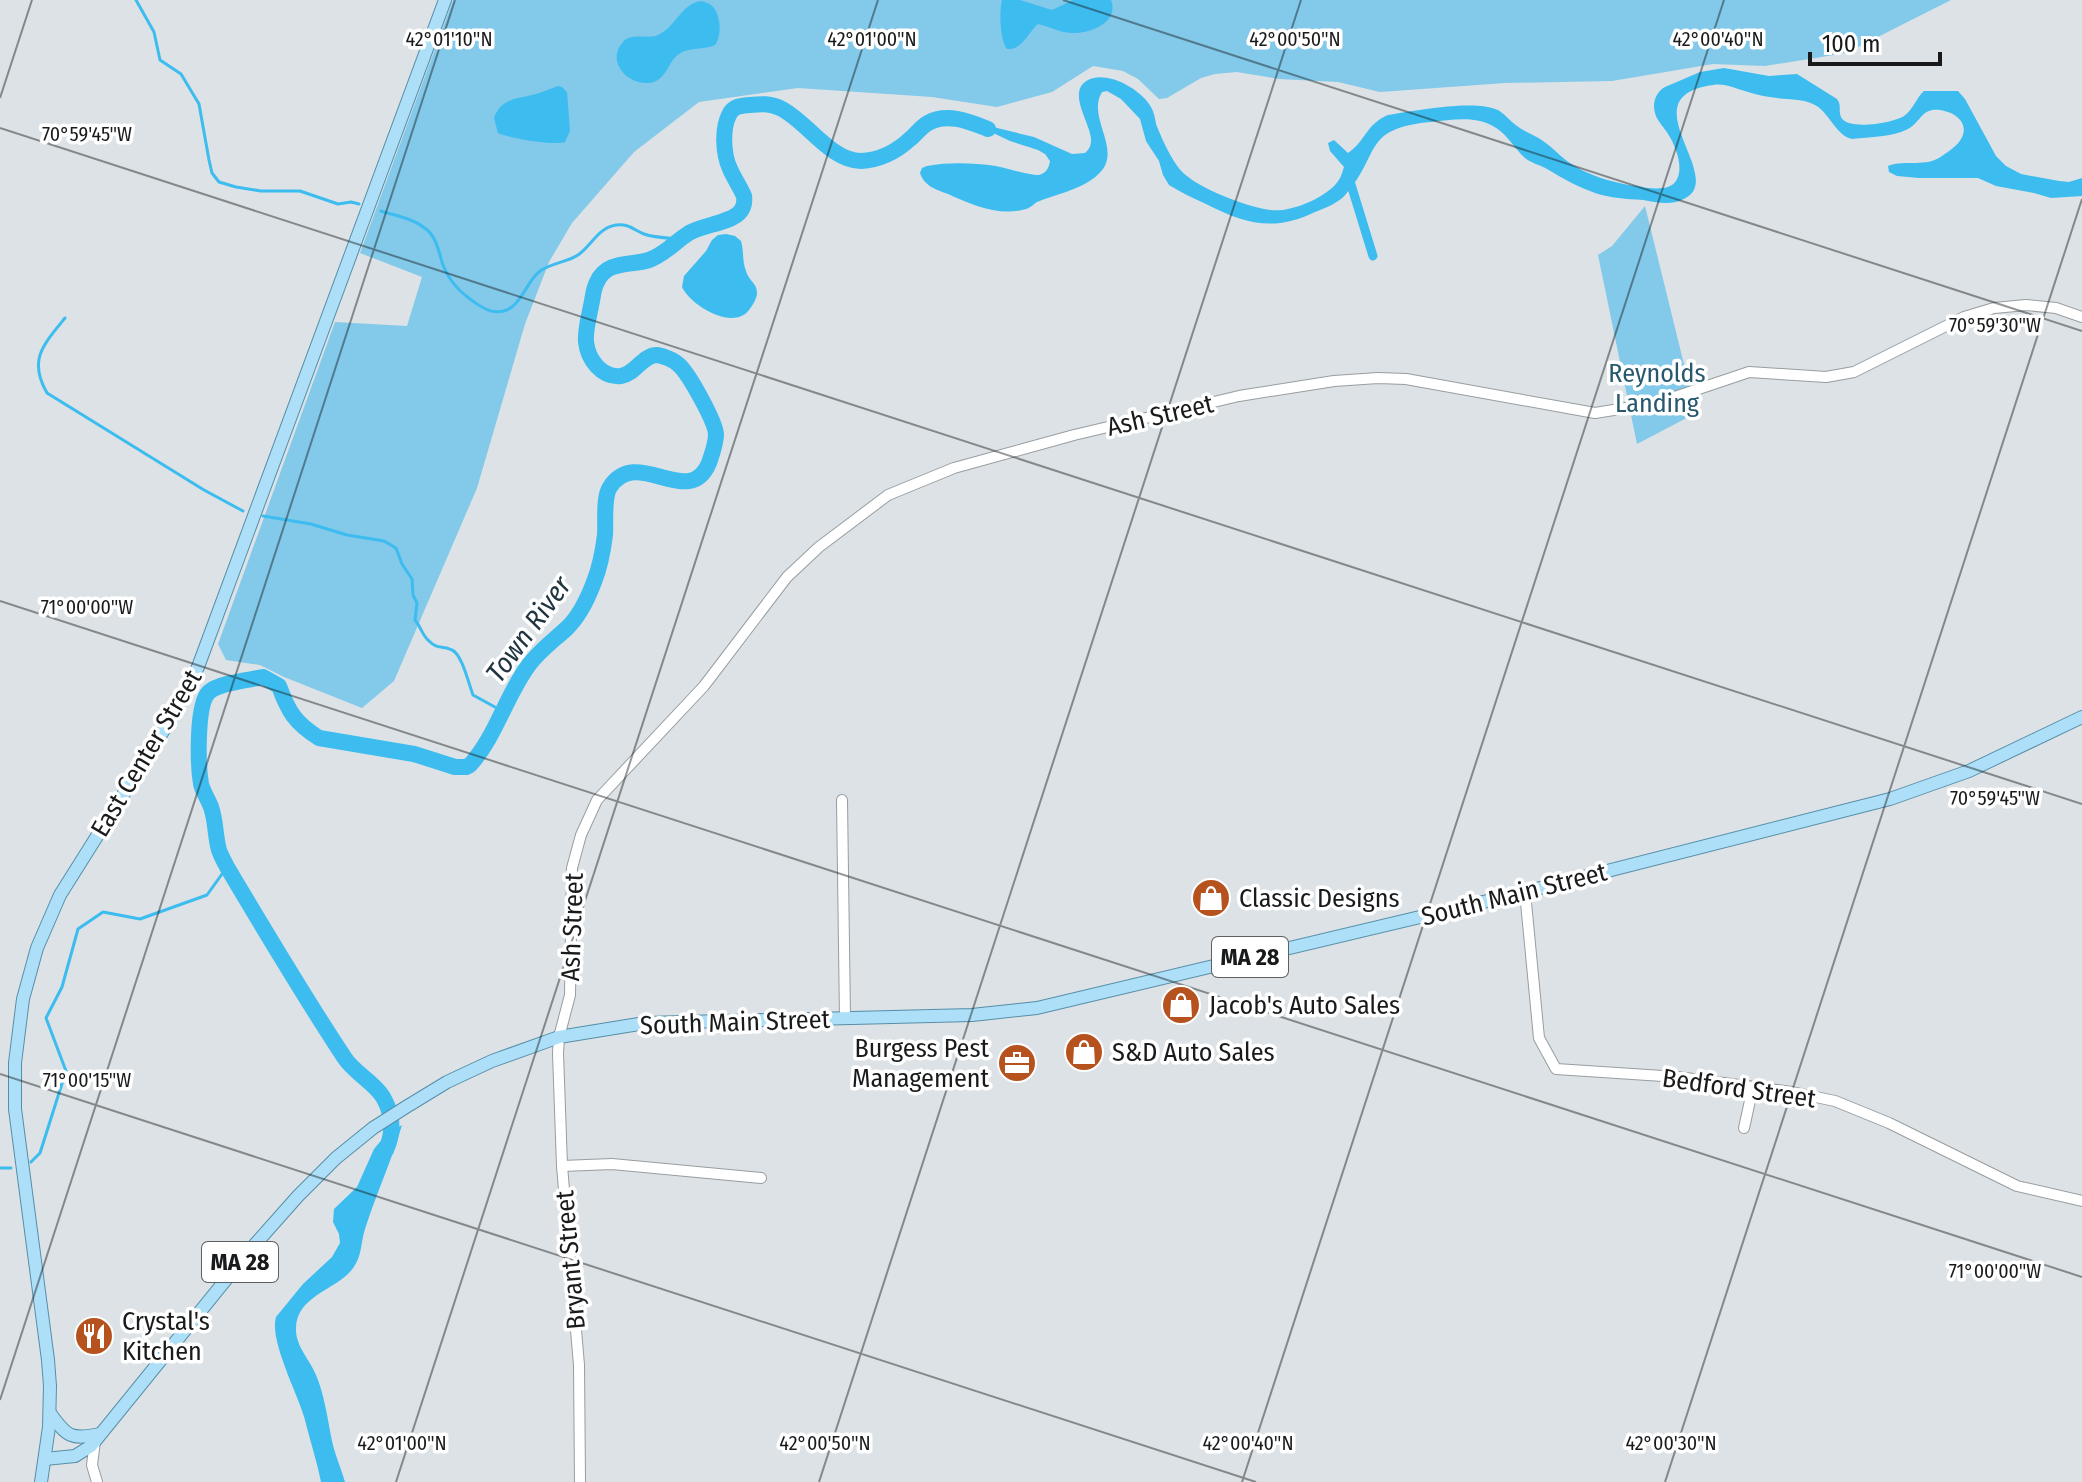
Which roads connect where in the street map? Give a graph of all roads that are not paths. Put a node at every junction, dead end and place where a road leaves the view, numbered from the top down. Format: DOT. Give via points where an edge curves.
graph roads {
  1 [pos="445,0"];
  2 [pos="2082,317"];
  3 [pos="2082,717"];
  4 [pos="842,800"];
  5 [pos="1525,892"];
  6 [pos="845,1018"];
  7 [pos="559,1037"];
  8 [pos="1753,1087"];
  9 [pos="1744,1128"];
  10 [pos="562,1166"];
  11 [pos="761,1178"];
  12 [pos="2082,1201"];
  13 [pos="50,1413"];
  14 [pos="98,1437"];
  15 [pos="45,1459"];
  16 [pos="95,1478"];
  17 [pos="41,1482"];
  18 [pos="580,1482"];
  1 -- 13 [label="main road, East Center Street" via="198,667 60,895 27,982 16,1043 14,1098"];
  2 -- 7 [label="street, Ash Street" via="2056,308 1994,308 1964,317 1854,372 1826,377 1749,372 1657,403 1595,413 1406,379 1320,383 1239,396 1074,435 954,468 888,495 787,577 704,686 597,800 572,868 570,995"];
  3 -- 5 [label="main road, South Main Street / MA 28" via="1969,771 1890,799"];
  4 -- 6 [label="street"];
  5 -- 6 [label="main road, South Main Street / MA 28" via="1037,1008"];
  5 -- 8 [label="street, Bedford Street" via="1539,1038 1556,1069"];
  6 -- 7 [label="main road, South Main Street / MA 28" via="645,1023"];
  7 -- 10 [label="street, Bryant Street"];
  7 -- 14 [label="main road, South Main Street / MA 28" via="447,1082 336,1158 250,1250"];
  8 -- 9 [label="street"];
  8 -- 12 [label="street, Bedford Street" via="1835,1101 2017,1186"];
  10 -- 11 [label="street" via="612,1164"];
  10 -- 18 [label="street, Bryant Street" via="579,1365"];
  13 -- 14 [label="main road" via="70,1436"];
  13 -- 15 [label="main road, East Center Street"];
  14 -- 15 [label="main road, South Main Street / MA 28" via="75,1456"];
  14 -- 16 [label="street" via="91,1462"];
  15 -- 17 [label="main road, East Center Street"];
}
